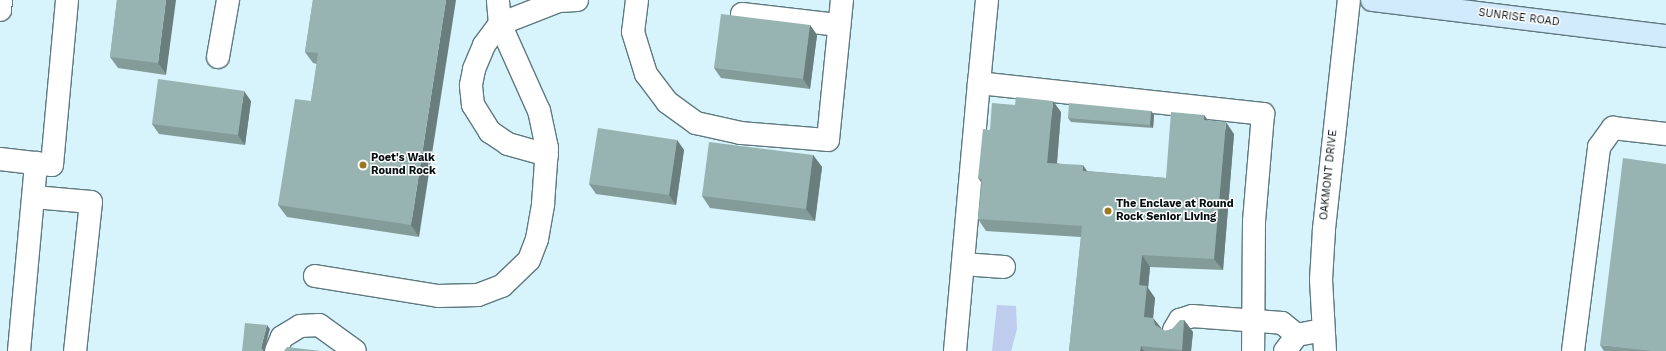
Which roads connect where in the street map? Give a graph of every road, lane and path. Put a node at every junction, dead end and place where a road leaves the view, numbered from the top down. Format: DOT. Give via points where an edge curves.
graph roads {
  1 [pos="1,0"];
  2 [pos="67,0"];
  3 [pos="228,0"];
  4 [pos="498,0"];
  5 [pos="577,0"];
  6 [pos="631,0"];
  7 [pos="637,0"];
  8 [pos="842,0"];
  9 [pos="987,0"];
  10 [pos="1349,0"];
  11 [pos="1372,0"];
  12 [pos="0,10"];
  13 [pos="742,14"];
  14 [pos="500,24"];
  15 [pos="839,25"];
  16 [pos="1666,36"];
  17 [pos="218,56"];
  18 [pos="979,83"];
  19 [pos="1666,134"];
  20 [pos="547,155"];
  21 [pos="0,159"];
  22 [pos="36,163"];
  23 [pos="34,196"];
  24 [pos="963,264"];
  25 [pos="1004,267"];
  26 [pos="315,276"];
  27 [pos="1253,320"];
  28 [pos="1174,330"];
  29 [pos="1324,341"];
  30 [pos="1291,343"];
  31 [pos="19,351"];
  32 [pos="75,351"];
  33 [pos="276,351"];
  34 [pos="354,351"];
  35 [pos="955,351"];
  36 [pos="1253,351"];
  37 [pos="1573,351"];
  1 -- 12 [label="street"];
  2 -- 22 [label="street" via="52,164"];
  3 -- 17 [label="street"];
  4 -- 14 [label="street"];
  5 -- 14 [label="street" via="559,1"];
  6 -- 7 [label="street"];
  7 -- 15 [label="street" via="634,32 646,74 667,102 696,123 741,132 828,140"];
  8 -- 15 [label="street"];
  9 -- 18 [label="street"];
  10 -- 29 [label="street, OAKMONT DRIVE" via="1324,229 1321,280"];
  11 -- 16 [label="main road, SUNRISE ROAD"];
  13 -- 15 [label="street"];
  14 -- 20 [label="street" via="539,112 545,133"];
  14 -- 20 [label="street" via="484,45 474,69 471,85 473,105 490,132 508,144"];
  18 -- 24 [label="street"];
  18 -- 27 [label="street" via="1263,114 1254,221"];
  19 -- 37 [label="street" via="1613,128 1599,147"];
  20 -- 26 [label="street" via="537,239 529,260 502,286 478,295 438,296"];
  21 -- 22 [label="street"];
  22 -- 23 [label="street"];
  23 -- 31 [label="street"];
  23 -- 32 [label="street" via="91,202"];
  24 -- 25 [label="street"];
  24 -- 35 [label="street"];
  27 -- 28 [label="street" via="1192,316 1180,320"];
  27 -- 30 [label="street" via="1282,323"];
  27 -- 36 [label="street"];
  29 -- 30 [label="street"];
  33 -- 34 [label="street" via="282,337 300,326 319,325"];
}
